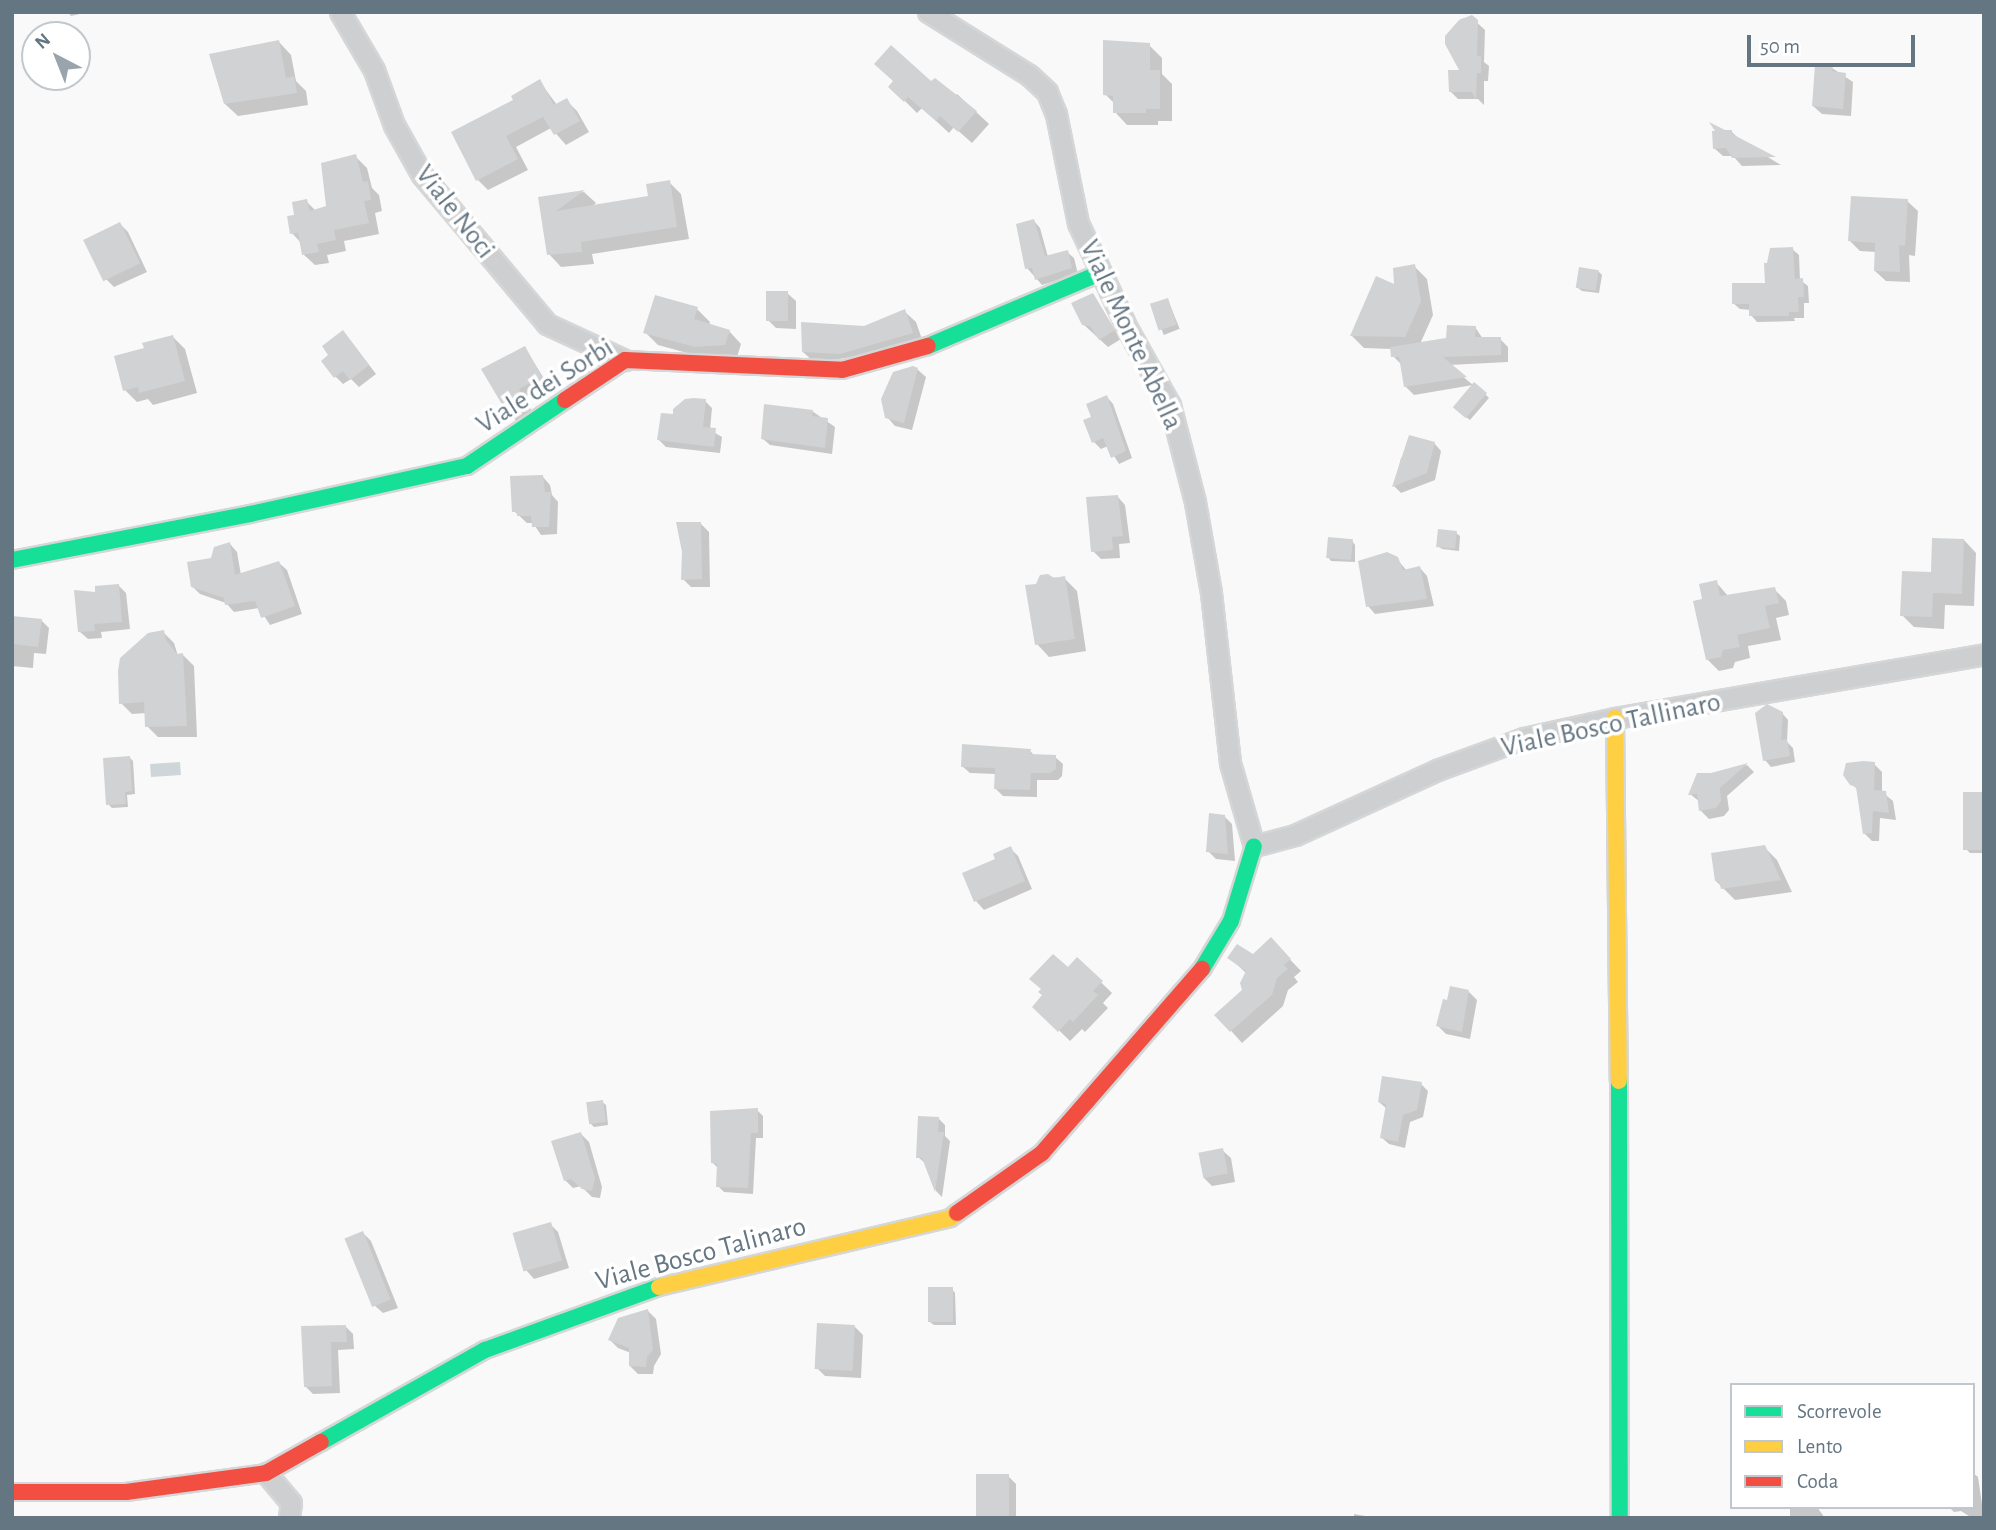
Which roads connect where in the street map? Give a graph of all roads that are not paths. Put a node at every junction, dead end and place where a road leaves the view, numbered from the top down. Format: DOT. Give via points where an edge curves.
graph roads {
  1 [pos="340,12"];
  2 [pos="928,12"];
  3 [pos="1100,273"];
  4 [pos="625,359"];
  5 [pos="12,560"];
  6 [pos="1984,654"];
  7 [pos="1615,718"];
  8 [pos="1254,846"];
  9 [pos="266,1473"];
  10 [pos="12,1492"];
  11 [pos="289,1518"];
  12 [pos="1620,1518"];
  1 -- 4 [label="street, Viale Noci" via="422,175 547,324"];
  2 -- 3 [label="street, Viale Monte Abella" via="1029,75 1047,92 1056,114 1078,223"];
  3 -- 4 [label="street, Viale dei Sorbi" via="947,340 842,370"];
  3 -- 8 [label="street, Viale Monte Abella" via="1157,379 1179,434 1211,593 1230,763"];
  4 -- 5 [label="street, Viale dei Sorbi" via="467,466"];
  6 -- 7 [label="street, Viale Bosco Tallinaro"];
  7 -- 8 [label="street, Viale Bosco Tallinaro" via="1524,738 1437,770 1295,835"];
  7 -- 12 [label="street"];
  8 -- 9 [label="street, Viale Bosco Talinaro" via="1231,921 1204,967 1042,1153 950,1218 653,1288 485,1350"];
  9 -- 10 [label="street, Viale Bosco Talinaro" via="126,1492"];
  9 -- 11 [label="street" via="291,1503"];
}
